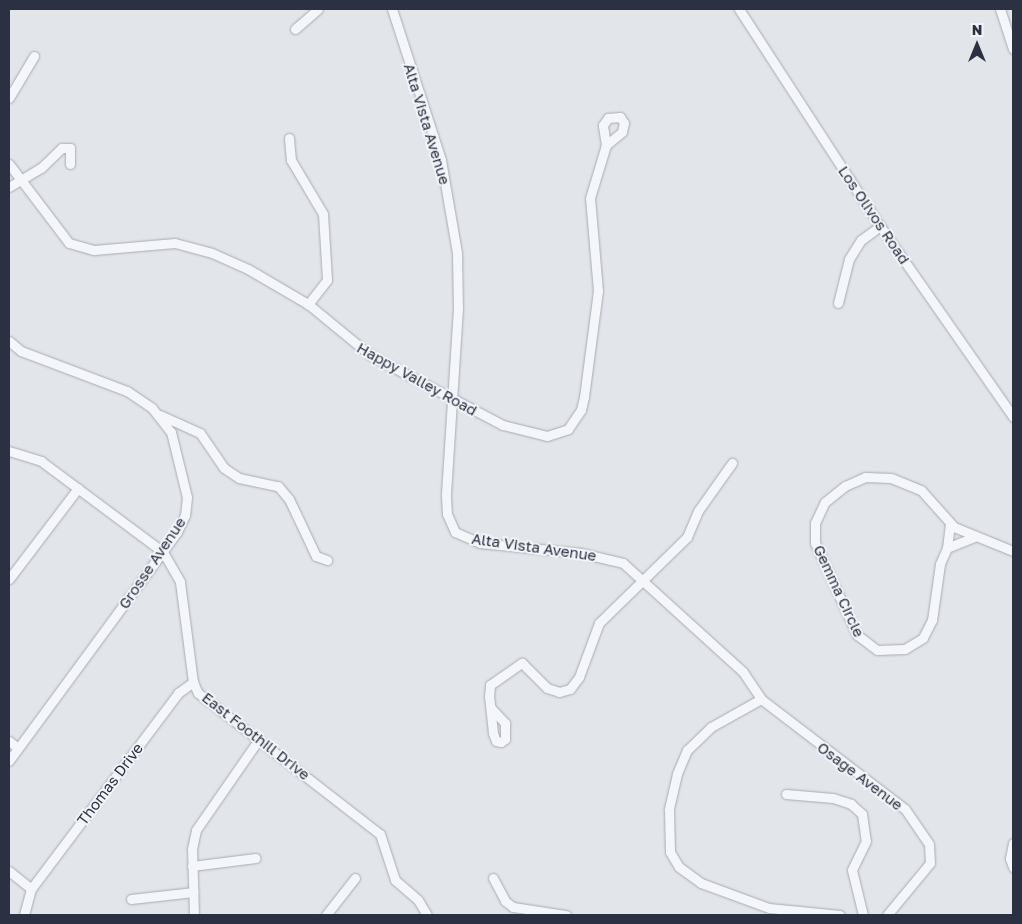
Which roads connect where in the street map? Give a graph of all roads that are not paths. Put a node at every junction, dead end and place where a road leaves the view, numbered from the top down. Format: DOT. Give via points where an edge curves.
graph roads {
  1 [pos="318,9"];
  2 [pos="392,9"];
  3 [pos="739,9"];
  4 [pos="1000,9"];
  5 [pos="295,29"];
  6 [pos="1013,49"];
  7 [pos="34,56"];
  8 [pos="9,98"];
  9 [pos="289,138"];
  10 [pos="606,145"];
  11 [pos="9,164"];
  12 [pos="70,164"];
  13 [pos="18,181"];
  14 [pos="9,187"];
  15 [pos="880,226"];
  16 [pos="838,303"];
  17 [pos="308,304"];
  18 [pos="9,341"];
  19 [pos="451,399"];
  20 [pos="158,414"];
  21 [pos="1013,417"];
  22 [pos="9,451"];
  23 [pos="732,463"];
  24 [pos="78,488"];
  25 [pos="950,523"];
  26 [pos="974,537"];
  27 [pos="947,548"];
  28 [pos="1013,550"];
  29 [pos="163,552"];
  30 [pos="327,560"];
  31 [pos="9,579"];
  32 [pos="644,580"];
  33 [pos="192,682"];
  34 [pos="761,699"];
  35 [pos="491,708"];
  36 [pos="259,740"];
  37 [pos="9,741"];
  38 [pos="18,748"];
  39 [pos="9,761"];
  40 [pos="786,794"];
  41 [pos="1013,843"];
  42 [pos="254,858"];
  43 [pos="192,866"];
  44 [pos="1013,867"];
  45 [pos="9,871"];
  46 [pos="355,878"];
  47 [pos="493,878"];
  48 [pos="31,889"];
  49 [pos="194,892"];
  50 [pos="131,899"];
  51 [pos="24,915"];
  52 [pos="194,915"];
  53 [pos="326,915"];
  54 [pos="427,915"];
  55 [pos="566,915"];
  56 [pos="840,915"];
  57 [pos="863,915"];
  58 [pos="887,915"];
  1 -- 5 [label="street"];
  2 -- 19 [label="street, Alta Vista Avenue" via="441,160 453,227 458,308"];
  3 -- 15 [label="street, Los Olivos Road"];
  4 -- 6 [label="street"];
  7 -- 8 [label="street"];
  9 -- 17 [label="street" via="291,160 323,214 328,280"];
  10 -- 19 [label="street, Happy Valley Road" via="590,198 598,291 584,397 574,422 558,434 534,435 503,425"];
  11 -- 13 [label="street, Happy Valley Road"];
  12 -- 13 [label="street" via="70,148 62,148 41,168"];
  13 -- 14 [label="street"];
  13 -- 17 [label="street, Happy Valley Road" via="69,243 94,250 160,243 194,246 248,269"];
  15 -- 16 [label="street" via="861,240 849,259"];
  15 -- 21 [label="street, Los Olivos Road"];
  17 -- 19 [label="street, Happy Valley Road" via="370,355"];
  18 -- 20 [label="street, Grosse Avenue" via="21,351 127,391"];
  19 -- 32 [label="street, Alta Vista Avenue" via="446,496 447,514 455,532 480,543 610,558 631,568"];
  20 -- 29 [label="street, Grosse Avenue" via="173,439 187,497 185,515"];
  20 -- 30 [label="street" via="200,434 224,468 239,478 278,486 289,499 316,556"];
  22 -- 24 [label="street, East Foothill Drive" via="41,461"];
  23 -- 32 [label="street" via="698,511 687,537"];
  24 -- 29 [label="street, East Foothill Drive"];
  24 -- 31 [label="street"];
  25 -- 26 [label="street, Gemma Circle"];
  25 -- 27 [label="street, Gemma Circle"];
  25 -- 27 [label="street, Gemma Circle" via="912,484 878,477 865,477 834,493 815,522 815,543 857,635 877,650 905,649 923,638 929,630 940,564"];
  26 -- 27 [label="street"];
  26 -- 28 [label="street, Gemma Circle"];
  29 -- 33 [label="street, East Foothill Drive" via="180,582"];
  29 -- 38 [label="street, Grosse Avenue"];
  32 -- 34 [label="street, Alta Vista Avenue" via="681,620 743,672"];
  32 -- 35 [label="street" via="599,623 579,677 570,689 547,688 522,663 490,685"];
  33 -- 36 [label="street, East Foothill Drive" via="198,693"];
  33 -- 48 [label="street, Thomas Drive" via="178,693"];
  34 -- 56 [label="street" via="711,727 687,750 677,774 669,810 670,852 688,875 769,908"];
  34 -- 58 [label="street, Osage Avenue" via="889,795 923,832 931,852 930,863"];
  36 -- 43 [label="street" via="196,830"];
  36 -- 54 [label="street, East Foothill Drive" via="380,834 395,880 418,900"];
  37 -- 38 [label="street"];
  38 -- 39 [label="street, Grosse Avenue"];
  40 -- 57 [label="street" via="833,798 851,804 862,814 866,841 852,870"];
  41 -- 44 [label="street" via="1010,859"];
  42 -- 43 [label="street"];
  43 -- 49 [label="street"];
  45 -- 48 [label="street"];
  46 -- 53 [label="street"];
  47 -- 55 [label="street" via="504,901 512,907"];
  48 -- 51 [label="street"];
  49 -- 50 [label="street"];
  49 -- 52 [label="street"];
}
